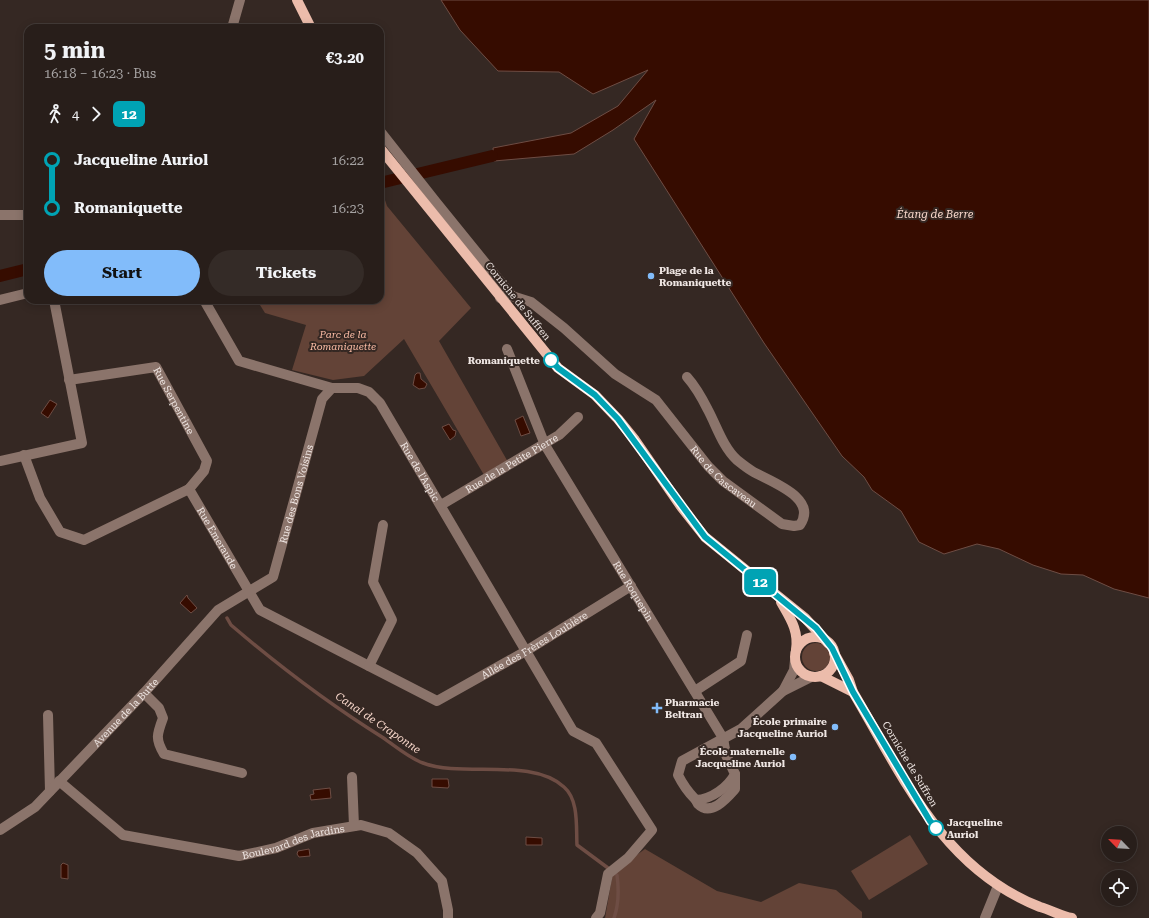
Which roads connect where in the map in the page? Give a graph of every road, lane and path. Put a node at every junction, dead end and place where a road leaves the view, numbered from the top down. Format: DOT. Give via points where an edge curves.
graph roads {
  1 [pos="240,0"];
  2 [pos="298,0"];
  3 [pos="233,24"];
  4 [pos="309,24"];
  5 [pos="384,135"];
  6 [pos="384,153"];
  7 [pos="0,215"];
  8 [pos="24,215"];
  9 [pos="24,294"];
  10 [pos="512,296"];
  11 [pos="500,298"];
  12 [pos="0,300"];
  13 [pos="55,304"];
  14 [pos="206,304"];
  15 [pos="507,349"];
  16 [pos="687,377"];
  17 [pos="69,380"];
  18 [pos="332,388"];
  19 [pos="578,417"];
  20 [pos="545,444"];
  21 [pos="24,455"];
  22 [pos="0,461"];
  23 [pos="189,489"];
  24 [pos="441,506"];
  25 [pos="383,524"];
  26 [pos="631,586"];
  27 [pos="248,591"];
  28 [pos="778,597"];
  29 [pos="747,635"];
  30 [pos="828,643"];
  31 [pos="526,651"];
  32 [pos="834,654"];
  33 [pos="796,655"];
  34 [pos="369,666"];
  35 [pos="816,677"];
  36 [pos="695,691"];
  37 [pos="783,691"];
  38 [pos="853,692"];
  39 [pos="144,693"];
  40 [pos="437,701"];
  41 [pos="48,714"];
  42 [pos="723,738"];
  43 [pos="242,773"];
  44 [pos="352,777"];
  45 [pos="59,781"];
  46 [pos="50,791"];
  47 [pos="354,826"];
  48 [pos="0,830"];
  49 [pos="998,886"];
  50 [pos="448,918"];
  51 [pos="596,918"];
  52 [pos="985,918"];
  53 [pos="1072,918"];
  1 -- 3 [label="street"];
  2 -- 4 [label="main road"];
  5 -- 10 [label="street"];
  6 -- 11 [label="main road, Corniche de Suffren"];
  7 -- 8 [label="street"];
  9 -- 12 [label="street"];
  10 -- 11 [label="street, Rue de Cascaveau"];
  10 -- 16 [label="street, Rue de Cascaveau" via="531,302 615,374 656,400 708,466 723,480 782,524 800,525 804,508 797,498 786,488 751,471 736,459 726,447 697,390"];
  11 -- 28 [label="main road, Corniche de Suffren" via="558,368 595,395 618,419 705,537"];
  13 -- 17 [label="street"];
  14 -- 18 [label="street, Rue de l'Aspic" via="239,361"];
  15 -- 20 [label="street, Rue Roquepin"];
  17 -- 21 [label="street" via="82,443"];
  17 -- 23 [label="street, Rue Serpentine" via="156,367 207,461 204,471"];
  18 -- 24 [label="street, Rue de l'Aspic" via="358,388 370,392"];
  18 -- 27 [label="street, Rue des Bons Voisins" via="322,399 273,577"];
  19 -- 20 [label="street, Rue de la Petite Pierre"];
  20 -- 24 [label="street, Rue de la Petite Pierre"];
  20 -- 26 [label="street, Rue Roquepin"];
  21 -- 22 [label="street"];
  21 -- 23 [label="street" via="40,498 60,532 84,540"];
  23 -- 27 [label="street, Rue Emeraude"];
  24 -- 31 [label="street, Rue de l'Aspic"];
  25 -- 34 [label="street" via="374,582 392,620"];
  26 -- 31 [label="street, Allée des Frères Loubière"];
  26 -- 36 [label="street, Rue Roquepin"];
  27 -- 34 [label="street, Rue Emeraude" via="260,610"];
  27 -- 39 [label="street, Avenue de la Butte" via="218,610"];
  28 -- 30 [label="main road, Corniche de Suffren" via="816,628"];
  28 -- 33 [label="main road, Corniche de Suffren" via="792,618 796,630"];
  29 -- 36 [label="street" via="741,661"];
  30 -- 32 [label="main road"];
  30 -- 33 [label="main road" via="817,638 804,640"];
  31 -- 40 [label="street, Allée des Frères Loubière"];
  31 -- 51 [label="street, Rue de l'Aspic" via="573,731 596,743 652,830 628,858 608,874 600,913"];
  32 -- 35 [label="main road" via="830,669"];
  32 -- 38 [label="main road, Corniche de Suffren"];
  33 -- 35 [label="main road" via="801,672"];
  33 -- 37 [label="street" via="794,670"];
  34 -- 40 [label="street, Rue Emeraude"];
  35 -- 37 [label="street"];
  35 -- 38 [label="main road"];
  36 -- 42 [label="street, Rue Roquepin"];
  37 -- 42 [label="street" via="742,729"];
  38 -- 49 [label="main road, Corniche de Suffren" via="930,821 958,854"];
  39 -- 43 [label="street" via="159,708 163,718 158,731 158,742 164,754"];
  39 -- 45 [label="street, Avenue de la Butte"];
  41 -- 46 [label="street"];
  42 -- 42 [label="street, Rue Roquepin" via="682,761 678,775 684,787 701,805 712,808 725,801 735,789 735,774 726,755"];
  44 -- 47 [label="street"];
  45 -- 46 [label="street, Avenue de la Butte"];
  45 -- 47 [label="street, Boulevard des Jardins" via="123,835 239,856 276,848 313,833"];
  46 -- 48 [label="street, Avenue de la Butte" via="35,806"];
  47 -- 50 [label="street, Boulevard des Jardins" via="361,825 389,833 417,853 442,881"];
  49 -- 52 [label="street"];
  49 -- 53 [label="main road, Corniche de Suffren" via="1019,898"];
}
